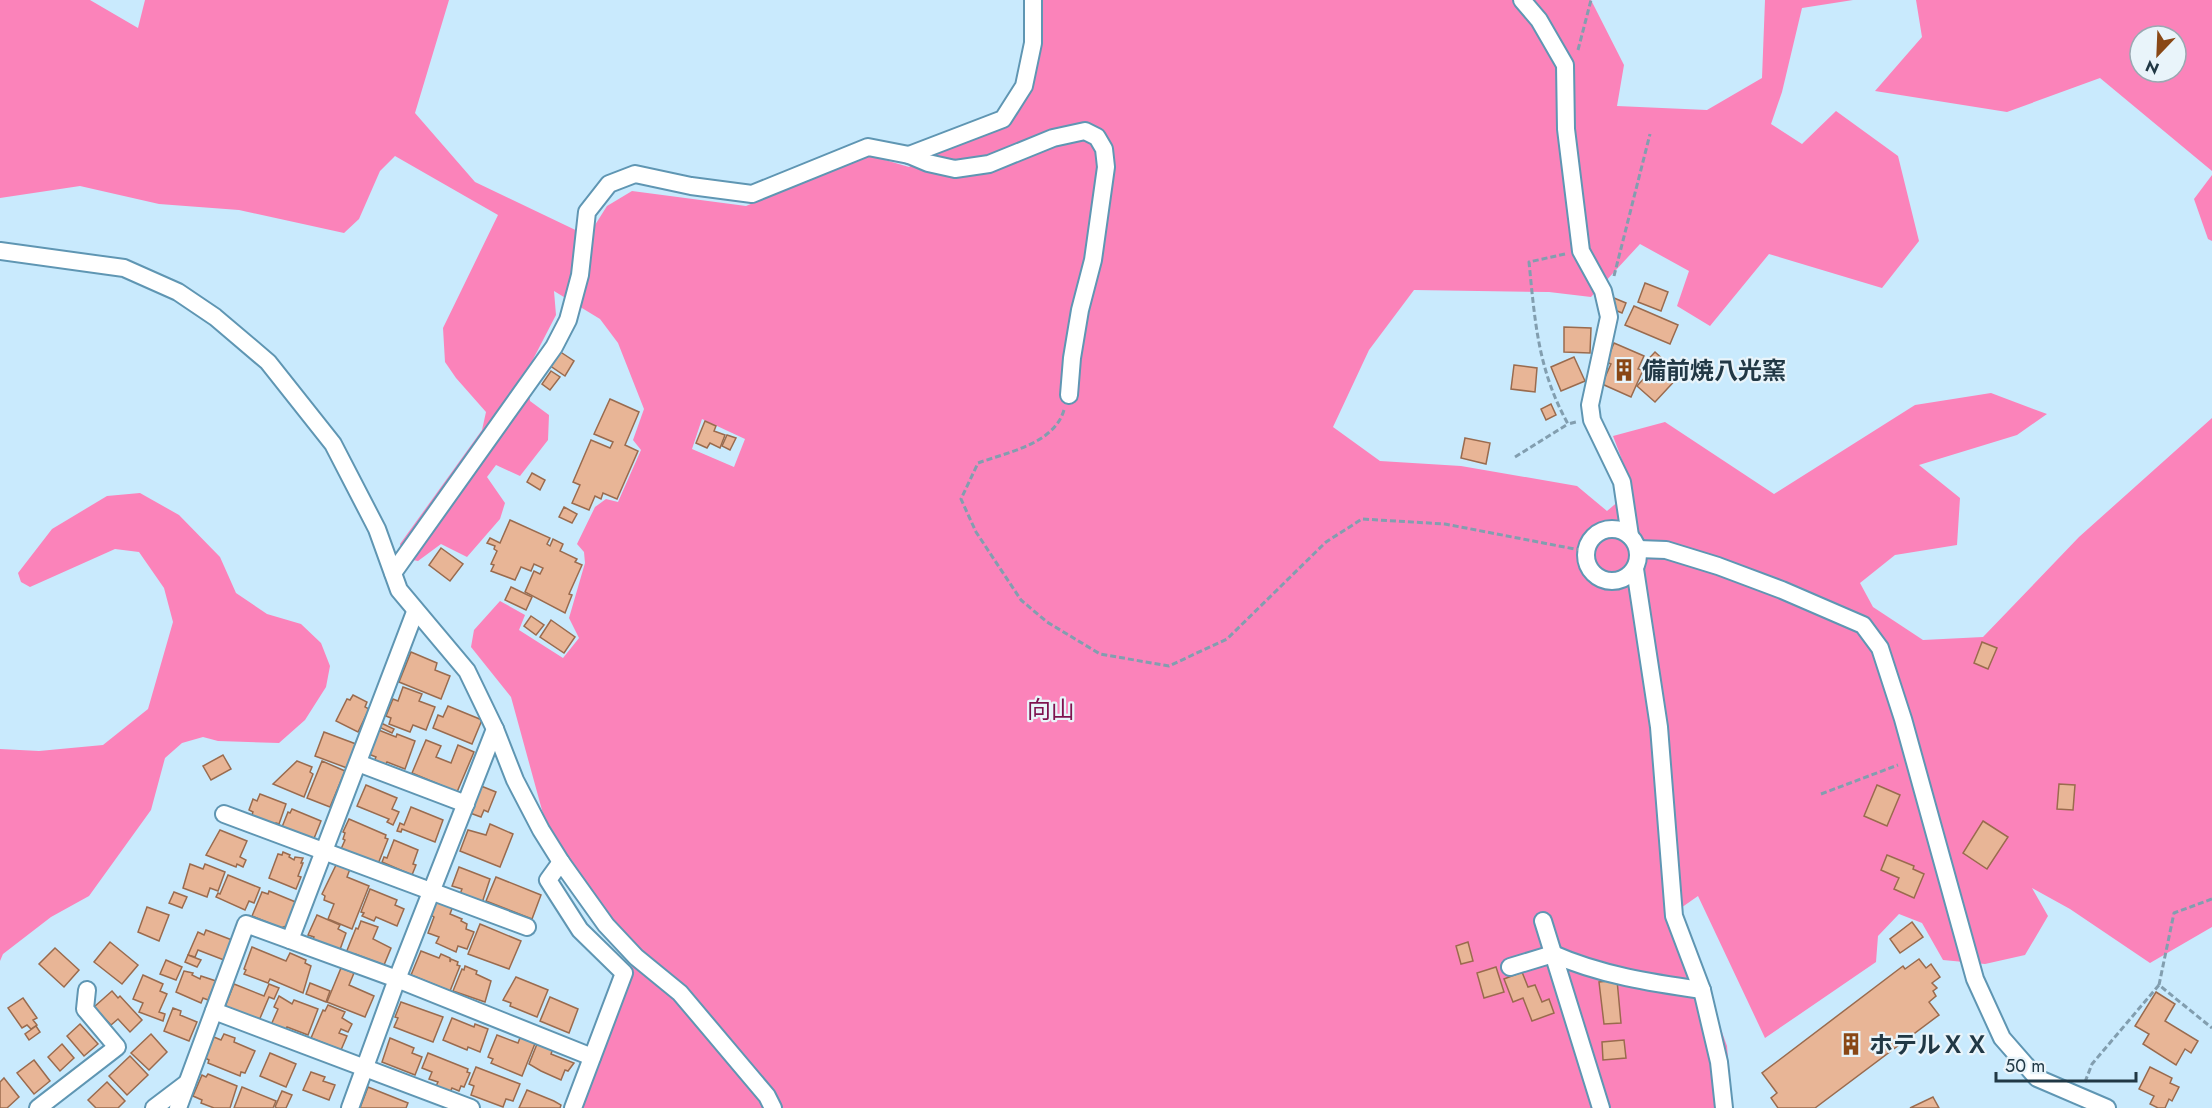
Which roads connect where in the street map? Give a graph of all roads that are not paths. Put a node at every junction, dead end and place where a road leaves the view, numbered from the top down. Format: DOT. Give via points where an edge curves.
graph roads {
  1 [pos="1031,0"];
  2 [pos="1522,0"];
  3 [pos="909,155"];
  4 [pos="0,251"];
  5 [pos="1068,395"];
  6 [pos="1634,543"];
  7 [pos="1635,568"];
  8 [pos="393,573"];
  9 [pos="416,612"];
  10 [pos="495,729"];
  11 [pos="358,763"];
  12 [pos="466,804"];
  13 [pos="224,814"];
  14 [pos="324,851"];
  15 [pos="561,862"];
  16 [pos="432,890"];
  17 [pos="1544,921"];
  18 [pos="528,927"];
  19 [pos="290,940"];
  20 [pos="1553,954"];
  21 [pos="1510,967"];
  22 [pos="397,979"];
  23 [pos="87,990"];
  24 [pos="1702,990"];
  25 [pos="214,1011"];
  26 [pos="592,1057"];
  27 [pos="365,1068"];
  28 [pos="188,1081"];
  29 [pos="184,1106"];
  30 [pos="38,1108"];
  31 [pos="154,1108"];
  32 [pos="350,1108"];
  33 [pos="471,1108"];
  34 [pos="573,1108"];
  35 [pos="773,1108"];
  36 [pos="1601,1108"];
  37 [pos="1724,1108"];
  38 [pos="2107,1108"];
  1 -- 3 [label="street" via="1033,43 1024,86 1003,119"];
  2 -- 6 [label="street" via="1539,20 1565,65 1566,129 1581,251 1603,291 1609,317 1590,405 1592,420 1622,482"];
  3 -- 5 [label="street" via="928,164 955,169 988,164 1053,138 1085,131 1097,137 1104,149 1106,167"];
  3 -- 8 [label="street" via="868,147 752,194 635,174 609,184 587,212 580,275 568,320 554,347"];
  4 -- 8 [label="street" via="124,268 178,292 215,316 268,362 333,444 377,529"];
  6 -- 7 [label="street" via="1638,560"];
  6 -- 7 [label="street" via="1615,529 1599,532 1587,543 1585,551 1590,571 1598,578 1618,581"];
  6 -- 38 [label="street" via="1718,566 1863,626 1880,648 1975,979 2002,1038 2037,1078"];
  7 -- 24 [label="street" via="1659,727 1674,916"];
  8 -- 9 [label="street" via="399,590"];
  9 -- 10 [label="street" via="468,671"];
  9 -- 11 [label="street"];
  10 -- 12 [label="street"];
  10 -- 15 [label="street" via="515,780"];
  11 -- 12 [label="street"];
  11 -- 14 [label="street"];
  12 -- 16 [label="street"];
  13 -- 14 [label="street"];
  14 -- 16 [label="street"];
  14 -- 19 [label="street"];
  15 -- 26 [label="street" via="549,880 580,930 624,973"];
  15 -- 35 [label="street" via="606,925 636,957 680,993"];
  16 -- 18 [label="street"];
  16 -- 22 [label="street"];
  17 -- 20 [label="street"];
  19 -- 22 [label="street"];
  19 -- 25 [label="street" via="246,924"];
  20 -- 21 [label="street"];
  20 -- 24 [label="street" via="1579,966 1655,984"];
  20 -- 36 [label="street"];
  22 -- 26 [label="street"];
  22 -- 27 [label="street"];
  23 -- 30 [label="street" via="85,1009 117,1047"];
  24 -- 37 [label="street" via="1719,1062"];
  25 -- 27 [label="street"];
  25 -- 28 [label="street"];
  26 -- 34 [label="street"];
  27 -- 32 [label="street"];
  27 -- 33 [label="street"];
  28 -- 29 [label="street"];
  28 -- 31 [label="street"];
}
